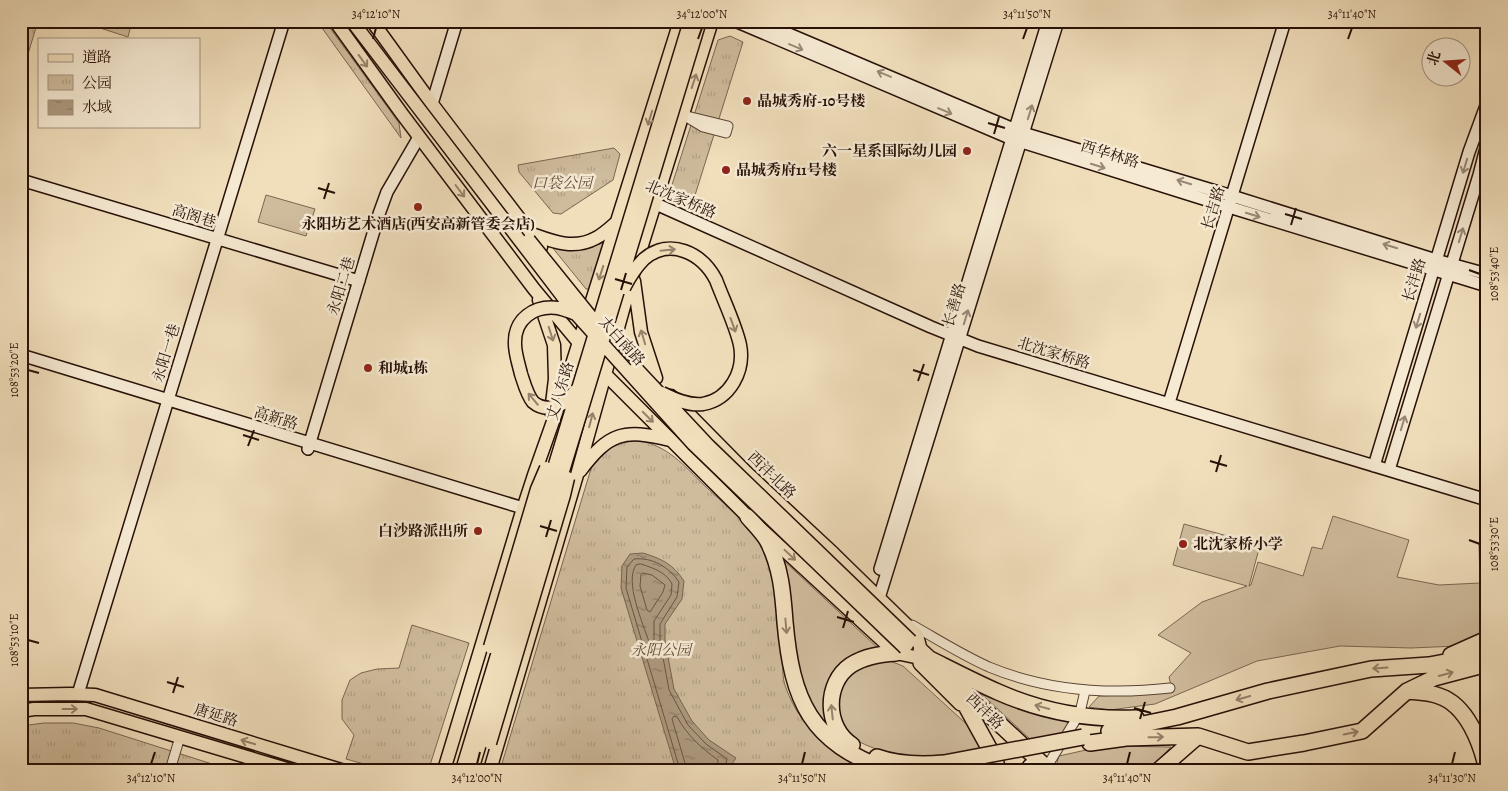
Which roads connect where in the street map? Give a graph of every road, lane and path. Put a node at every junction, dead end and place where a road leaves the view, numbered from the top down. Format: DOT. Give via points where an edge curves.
graph roads {
  1 [pos="276,21"];
  2 [pos="284,21"];
  3 [pos="335,21"];
  4 [pos="352,21"];
  5 [pos="362,21"];
  6 [pos="372,21"];
  7 [pos="457,21"];
  8 [pos="680,21"];
  9 [pos="690,21"];
  10 [pos="700,21"];
  11 [pos="712,21"];
  12 [pos="735,21"];
  13 [pos="758,21"];
  14 [pos="1048,21"];
  15 [pos="1058,21"];
  16 [pos="1285,21"];
  17 [pos="432,104"];
  18 [pos="1487,104"];
  19 [pos="419,136"];
  20 [pos="1018,136"];
  21 [pos="1487,144"];
  22 [pos="21,180"];
  23 [pos="627,193"];
  24 [pos="1230,202"];
  25 [pos="655,203"];
  26 [pos="618,221"];
  27 [pos="530,233"];
  28 [pos="213,238"];
  29 [pos="1435,265"];
  30 [pos="1450,269"];
  31 [pos="633,274"];
  32 [pos="1487,274"];
  33 [pos="359,281"];
  34 [pos="1487,286"];
  35 [pos="534,289"];
  36 [pos="590,308"];
  37 [pos="614,308"];
  38 [pos="576,314"];
  39 [pos="615,336"];
  40 [pos="955,337"];
  41 [pos="579,343"];
  42 [pos="21,355"];
  43 [pos="21,362"];
  44 [pos="604,373"];
  45 [pos="581,378"];
  46 [pos="657,386"];
  47 [pos="579,401"];
  48 [pos="163,402"];
  49 [pos="1169,403"];
  50 [pos="547,439"];
  51 [pos="672,441"];
  52 [pos="309,447"];
  53 [pos="1374,466"];
  54 [pos="1389,470"];
  55 [pos="577,475"];
  56 [pos="1487,500"];
  57 [pos="522,512"];
  58 [pos="748,517"];
  59 [pos="876,595"];
  60 [pos="901,619"];
  61 [pos="1487,639"];
  62 [pos="913,652"];
  63 [pos="1487,654"];
  64 [pos="1487,664"];
  65 [pos="1429,665"];
  66 [pos="1170,688"];
  67 [pos="1085,691"];
  68 [pos="1407,691"];
  69 [pos="21,694"];
  70 [pos="74,694"];
  71 [pos="967,708"];
  72 [pos="1081,708"];
  73 [pos="21,711"];
  74 [pos="1177,717"];
  75 [pos="1075,721"];
  76 [pos="1198,736"];
  77 [pos="180,737"];
  78 [pos="1086,740"];
  79 [pos="449,751"];
  80 [pos="949,766"];
  81 [pos="1037,769"];
  82 [pos="170,770"];
  83 [pos="290,770"];
  84 [pos="341,770"];
  85 [pos="444,770"];
  86 [pos="462,770"];
  87 [pos="472,770"];
  88 [pos="490,770"];
  89 [pos="889,770"];
  90 [pos="998,770"];
  91 [pos="1159,770"];
  92 [pos="1487,770"];
  1 -- 28 [label="street, 永阳一巷"];
  2 -- 28 [label="street, 永阳一巷"];
  3 -- 19 [label="main road, one-way"];
  4 -- 38 [label="main road, 太白南路, bridge"];
  5 -- 46 [label="main road, 太白南路, bridge" via="609,340"];
  6 -- 17 [label="main road, 太白南路"];
  7 -- 17 [label="street"];
  8 -- 23 [label="main road, one-way"];
  9 -- 45 [label="main road, 丈八东路, bridge"];
  10 -- 37 [label="main road, 丈八东路, bridge"];
  25 -- 11 [label="main road, one-way"];
  12 -- 20 [label="street, 西华林路, one-way"];
  20 -- 13 [label="street, 西华林路, one-way"];
  14 -- 20 [label="street, 长善路"];
  20 -- 15 [label="street, 长善路, one-way"];
  16 -- 24 [label="street, 长吉路"];
  17 -- 27 [label="main road, 太白南路"];
  18 -- 29 [label="street, 长沣路, one-way"];
  19 -- 33 [label="street, 永阳二巷" via="387,192"];
  19 -- 35 [label="main road, one-way"];
  20 -- 24 [label="street, 西华林路"];
  20 -- 40 [label="street, 长善路"];
  30 -- 21 [label="street, 长沣路, one-way"];
  22 -- 28 [label="street, 高阁巷"];
  23 -- 25 [label="street, 北沈家桥路"];
  23 -- 26 [label="main road"];
  24 -- 29 [label="street, 西华林路"];
  24 -- 49 [label="street, 长吉路"];
  25 -- 31 [label="main road"];
  25 -- 40 [label="street, 北沈家桥路"];
  26 -- 27 [label="main road" via="597,238 578,245 568,246"];
  26 -- 36 [label="main road, one-way"];
  27 -- 36 [label="main road, 太白南路"];
  28 -- 33 [label="street, 高阁巷"];
  28 -- 48 [label="street, 永阳一巷"];
  29 -- 30 [label="street, 西华林路"];
  29 -- 53 [label="street, 长沣路, one-way"];
  30 -- 32 [label="street, 西华林路"];
  30 -- 34 [label="street, 西华林路"];
  54 -- 30 [label="street, 长沣路, one-way"];
  31 -- 39 [label="main road"];
  46 -- 31 [label="main road, one-way" via="641,332"];
  33 -- 52 [label="street, 永阳二巷"];
  35 -- 41 [label="main road"];
  35 -- 50 [label="main road, one-way" via="554,345 555,379"];
  36 -- 39 [label="main road, 西沣北路"];
  36 -- 41 [label="main road"];
  37 -- 46 [label="main road, one-way, bridge" via="628,278 644,259 657,252 675,249 692,253 712,271 740,344 738,374 729,389 716,400 702,404 674,399"];
  37 -- 47 [label="main road, 丈八东路, bridge"];
  45 -- 38 [label="main road, one-way, bridge" via="564,402 556,407 540,406 532,401 526,389 514,344 522,321 532,311 560,308"];
  38 -- 62 [label="main road, 太白南路, bridge" via="693,444"];
  39 -- 44 [label="main road"];
  39 -- 46 [label="main road, 西沣北路"];
  40 -- 49 [label="street, 北沈家桥路"];
  40 -- 59 [label="street, 长善路"];
  41 -- 44 [label="main road"];
  41 -- 50 [label="main road"];
  42 -- 48 [label="street, 高新路"];
  43 -- 48 [label="street, 高新路"];
  44 -- 51 [label="main road, one-way"];
  55 -- 44 [label="main road, one-way"];
  45 -- 47 [label="main road, 丈八东路, bridge"];
  46 -- 59 [label="main road, 西沣北路"];
  46 -- 62 [label="main road, 太白南路, bridge" via="709,446"];
  47 -- 79 [label="main road, bridge" via="537,489 469,717"];
  47 -- 86 [label="main road, 丈八东路, bridge"];
  47 -- 87 [label="main road, 丈八东路, bridge"];
  47 -- 88 [label="main road, bridge" via="564,495 490,743"];
  48 -- 52 [label="street, 高新路"];
  48 -- 70 [label="street, 永阳一巷"];
  49 -- 53 [label="street, 北沈家桥路"];
  50 -- 57 [label="main road"];
  51 -- 55 [label="main road" via="634,433 607,441"];
  51 -- 58 [label="main road"];
  52 -- 57 [label="street, 高新路"];
  53 -- 54 [label="street, 北沈家桥路"];
  54 -- 56 [label="street, 北沈家桥路"];
  55 -- 88 [label="main road"];
  57 -- 79 [label="main road"];
  58 -- 62 [label="main road, one-way"];
  58 -- 89 [label="highway, one-way" via="766,538 778,568 793,678 809,716 843,749"];
  59 -- 60 [label="main road, 西沣北路"];
  60 -- 62 [label="main road, 西沣北路" via="917,635"];
  60 -- 67 [label="street" via="989,667 1045,684"];
  61 -- 65 [label="highway"];
  62 -- 71 [label="highway, 西沣路"];
  74 -- 62 [label="highway, one-way" via="1115,719 1063,713 998,693"];
  80 -- 62 [label="highway, one-way" via="902,764 879,758 845,740 832,717 833,692 838,679 850,666 879,654"];
  62 -- 81 [label="highway, 西沣路"];
  63 -- 65 [label="highway"];
  68 -- 64 [label="highway, one-way" via="1434,678"];
  65 -- 74 [label="highway, one-way" via="1371,669"];
  66 -- 67 [label="street"];
  67 -- 72 [label="street"];
  76 -- 68 [label="highway, one-way" via="1248,752 1362,731"];
  68 -- 92 [label="highway" via="1441,696 1458,708 1480,745"];
  69 -- 70 [label="main road, 唐延路"];
  84 -- 70 [label="main road, 唐延路, one-way" via="95,695"];
  71 -- 81 [label="highway, 西沣路"];
  71 -- 90 [label="highway"];
  73 -- 77 [label="main road, 唐延路, one-way" via="86,709"];
  74 -- 78 [label="highway"];
  75 -- 81 [label="street"];
  78 -- 76 [label="highway, one-way"];
  76 -- 91 [label="highway"];
  77 -- 82 [label="street"];
  77 -- 83 [label="main road, 唐延路"];
  78 -- 80 [label="highway"];
  79 -- 85 [label="main road"];
}
